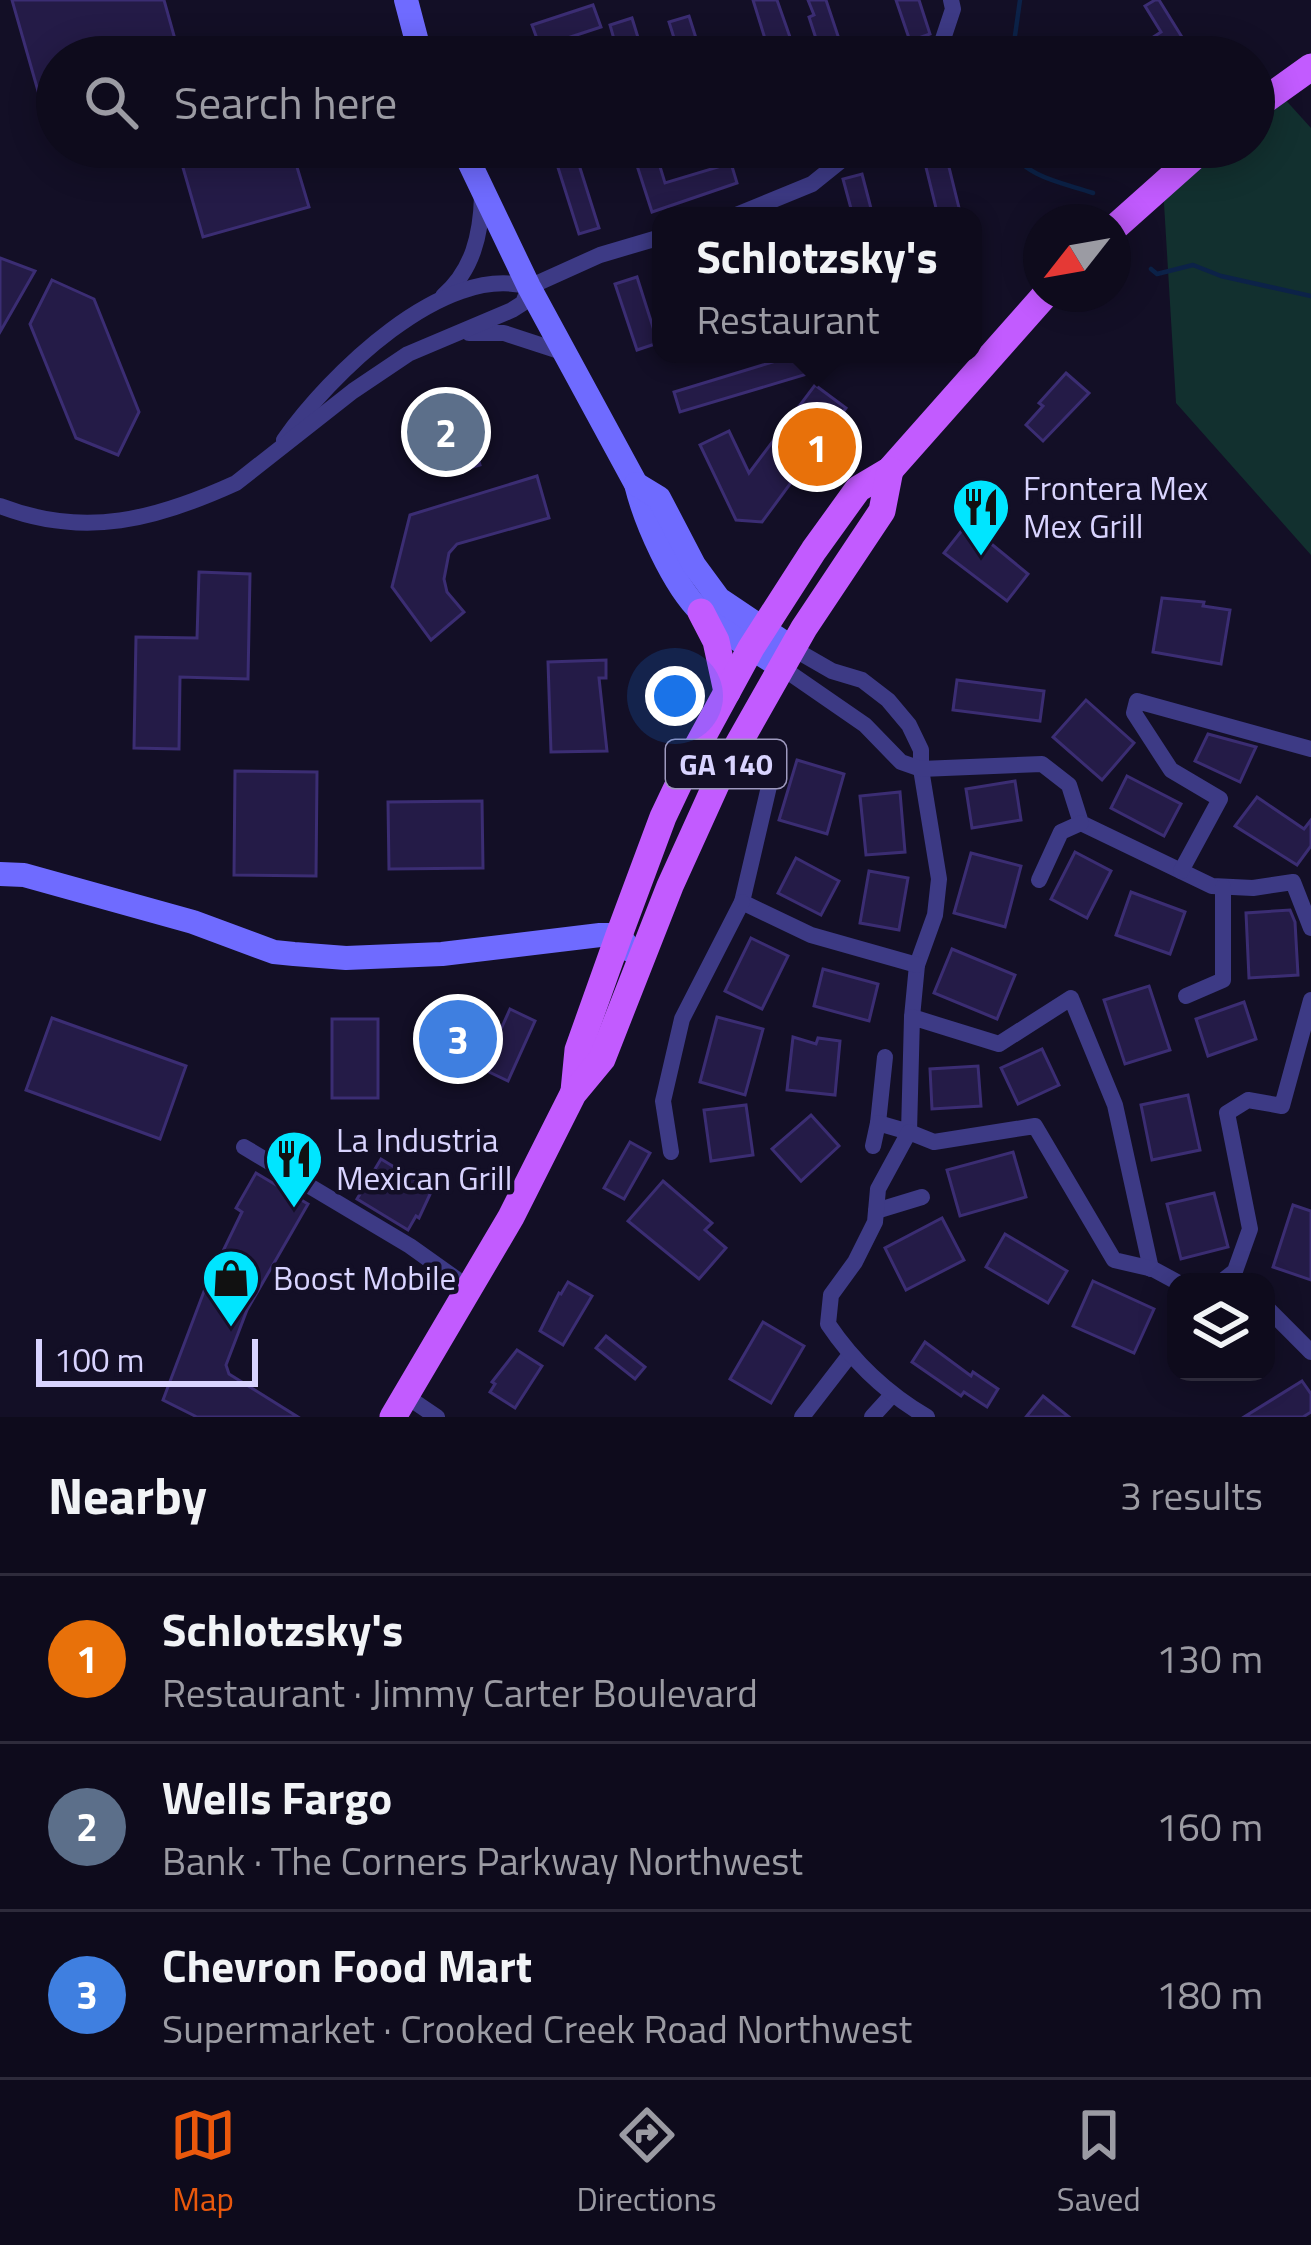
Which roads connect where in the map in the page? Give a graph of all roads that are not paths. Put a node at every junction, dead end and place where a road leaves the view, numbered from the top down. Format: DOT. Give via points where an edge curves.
graph roads {
  1 [pos="406,0"];
  2 [pos="951,0"];
  3 [pos="416,36"];
  4 [pos="946,36"];
  5 [pos="1311,67"];
  6 [pos="1275,93"];
  7 [pos="472,168"];
  8 [pos="832,168"];
  9 [pos="1181,168"];
  10 [pos="482,189"];
  11 [pos="756,207"];
  12 [pos="1131,213"];
  13 [pos="652,240"];
  14 [pos="529,287"];
  15 [pos="422,311"];
  16 [pos="1030,312"];
  17 [pos="439,340"];
  18 [pos="565,353"];
  19 [pos="280,446"];
  20 [pos="890,470"];
  21 [pos="635,484"];
  22 [pos="0,506"];
  23 [pos="701,612"];
  24 [pos="757,639"];
  25 [pos="786,657"];
  26 [pos="727,692"];
  27 [pos="888,700"];
  28 [pos="865,725"];
  29 [pos="1311,749"];
  30 [pos="774,765"];
  31 [pos="921,769"];
  32 [pos="1081,823"];
  33 [pos="1181,872"];
  34 [pos="0,874"];
  35 [pos="1039,880"];
  36 [pos="1223,887"];
  37 [pos="742,902"];
  38 [pos="1311,928"];
  39 [pos="619,934"];
  40 [pos="573,938"];
  41 [pos="917,965"];
  42 [pos="632,980"];
  43 [pos="602,984"];
  44 [pos="1186,996"];
  45 [pos="1311,1000"];
  46 [pos="912,1018"];
  47 [pos="885,1057"];
  48 [pos="573,1094"];
  49 [pos="878,1123"];
  50 [pos="909,1132"];
  51 [pos="873,1146"];
  52 [pos="244,1147"];
  53 [pos="671,1152"];
  54 [pos="922,1197"];
  55 [pos="876,1211"];
  56 [pos="1151,1269"];
  57 [pos="1233,1273"];
  58 [pos="1167,1277"];
  59 [pos="469,1288"];
  60 [pos="1275,1316"];
  61 [pos="1311,1352"];
  62 [pos="850,1356"];
  63 [pos="892,1395"];
  64 [pos="400,1406"];
  65 [pos="437,1417"];
  66 [pos="802,1417"];
  67 [pos="872,1417"];
  68 [pos="928,1417"];
  1 -- 3 [label="main road"];
  2 -- 4 [label="street"];
  5 -- 6 [label="main road"];
  7 -- 10 [label="main road"];
  8 -- 11 [label="street"];
  9 -- 12 [label="main road"];
  10 -- 14 [label="main road"];
  10 -- 15 [label="street" via="467,268"];
  13 -- 14 [label="street"];
  14 -- 15 [label="street" via="498,282"];
  14 -- 17 [label="street" via="512,310"];
  14 -- 18 [label="main road"];
  15 -- 19 [label="street" via="366,350"];
  16 -- 20 [label="main road, GA 140"];
  17 -- 18 [label="street" via="503,333"];
  17 -- 19 [label="street" via="380,372"];
  18 -- 21 [label="main road"];
  19 -- 22 [label="street" via="236,483 147,518 66,522"];
  20 -- 24 [label="main road, GA 140" via="858,489"];
  20 -- 25 [label="main road, GA 140" via="882,511"];
  21 -- 23 [label="main road"];
  21 -- 24 [label="main road" via="659,498 710,590"];
  23 -- 24 [label="main road"];
  23 -- 26 [label="main road"];
  24 -- 25 [label="main road"];
  24 -- 26 [label="main road, GA 140"];
  25 -- 27 [label="street" via="862,680"];
  25 -- 28 [label="street"];
  25 -- 42 [label="main road, GA 140" via="696,825"];
  26 -- 39 [label="main road, GA 140" via="663,817"];
  27 -- 28 [label="street"];
  27 -- 31 [label="street" via="909,724"];
  28 -- 31 [label="street" via="901,762"];
  29 -- 33 [label="street" via="1137,701 1134,713 1171,770 1220,799"];
  30 -- 37 [label="street"];
  31 -- 32 [label="street" via="1042,764 1069,785"];
  31 -- 41 [label="street" via="939,879"];
  32 -- 33 [label="street"];
  32 -- 35 [label="street" via="1061,832"];
  33 -- 36 [label="street"];
  34 -- 40 [label="main road" via="194,922 274,952 406,956"];
  36 -- 38 [label="street" via="1293,882"];
  36 -- 44 [label="street" via="1223,980"];
  37 -- 41 [label="street" via="811,935"];
  37 -- 53 [label="street" via="682,1019 663,1101"];
  39 -- 40 [label="main road"];
  39 -- 42 [label="main road" via="630,950"];
  39 -- 43 [label="main road, GA 140"];
  40 -- 43 [label="main road" via="593,956"];
  41 -- 46 [label="street"];
  42 -- 48 [label="main road, GA 140" via="602,1059"];
  43 -- 48 [label="main road, GA 140" via="578,1050"];
  45 -- 57 [label="street" via="1282,1106 1248,1100 1227,1113 1250,1229"];
  46 -- 50 [label="street"];
  46 -- 56 [label="street" via="999,1044 1071,998 1115,1105"];
  47 -- 49 [label="street"];
  48 -- 59 [label="main road, GA 140"];
  49 -- 50 [label="street"];
  49 -- 51 [label="street"];
  50 -- 55 [label="street" via="878,1190"];
  50 -- 56 [label="street" via="934,1142 1035,1126 1114,1260"];
  52 -- 59 [label="street"];
  54 -- 55 [label="street"];
  55 -- 62 [label="street" via="856,1262 831,1294 828,1324"];
  56 -- 58 [label="street"];
  59 -- 64 [label="main road, GA 140"];
  60 -- 61 [label="street"];
  62 -- 63 [label="street"];
  62 -- 66 [label="street"];
  63 -- 67 [label="street"];
  63 -- 68 [label="street"];
  64 -- 65 [label="street"];
}
